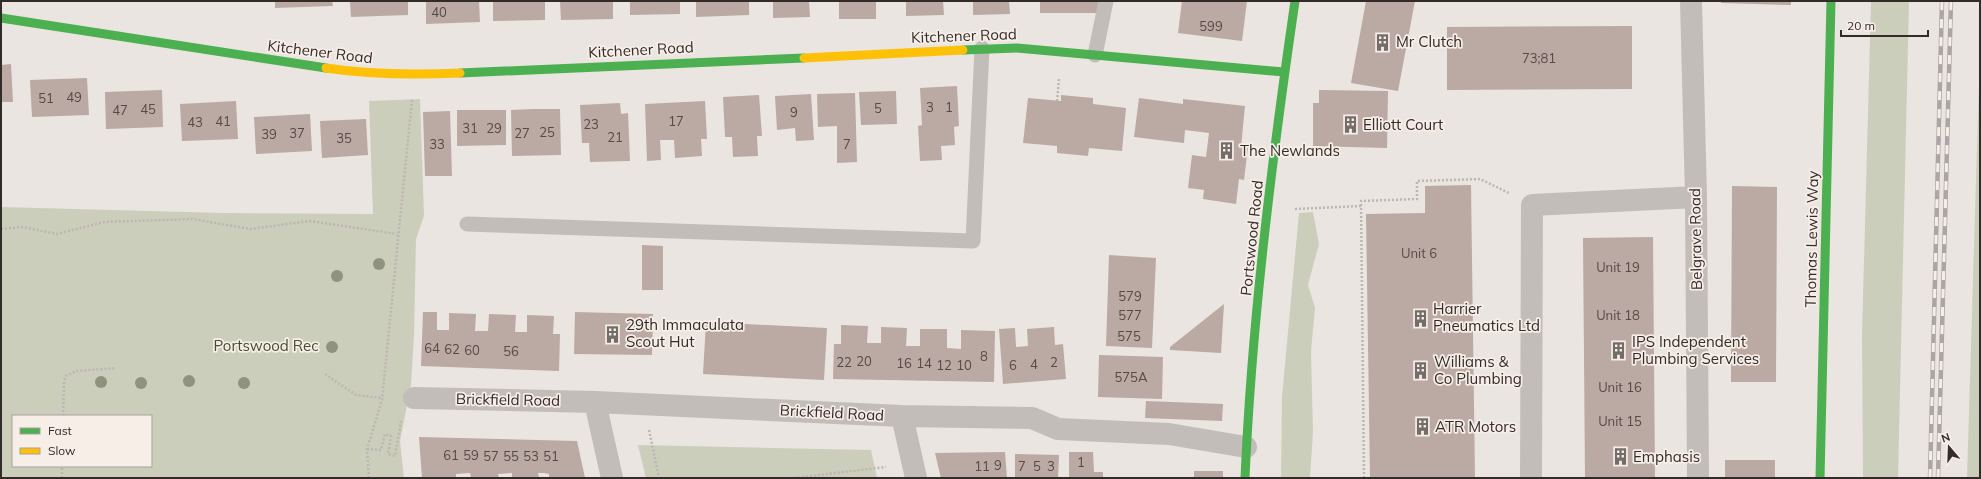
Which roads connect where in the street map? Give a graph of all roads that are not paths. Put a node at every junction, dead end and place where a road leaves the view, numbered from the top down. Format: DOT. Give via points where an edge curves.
graph roads {
  1 [pos="1106,1"];
  2 [pos="1295,1"];
  3 [pos="1691,1"];
  4 [pos="1831,1"];
  5 [pos="1,18"];
  6 [pos="982,48"];
  7 [pos="1096,55"];
  8 [pos="1284,72"];
  9 [pos="1696,197"];
  10 [pos="467,224"];
  11 [pos="414,398"];
  12 [pos="595,402"];
  13 [pos="902,416"];
  14 [pos="1246,447"];
  15 [pos="914,471"];
  16 [pos="612,478"];
  17 [pos="1245,478"];
  18 [pos="1531,478"];
  19 [pos="1698,478"];
  20 [pos="1820,478"];
  1 -- 7 [label="lane"];
  2 -- 8 [label="street, Portswood Road"];
  3 -- 9 [label="street, Belgrave Road"];
  4 -- 20 [label="street, Thomas Lewis Way"];
  5 -- 6 [label="street, Kitchener Road" via="358,73 414,75"];
  6 -- 7 [label="street, Kitchener Road" via="1016,48"];
  6 -- 10 [label="lane" via="973,241"];
  7 -- 8 [label="street, Kitchener Road"];
  8 -- 14 [label="street, Portswood Road" via="1262,262"];
  9 -- 18 [label="street" via="1532,206"];
  9 -- 19 [label="street, Belgrave Road"];
  11 -- 12 [label="street, Brickfield Road"];
  12 -- 13 [label="street, Brickfield Road"];
  12 -- 16 [label="street"];
  13 -- 14 [label="street, Brickfield Road" via="1032,418 1058,428 1168,434"];
  13 -- 15 [label="street"];
  14 -- 17 [label="street, Portswood Road"];
}
